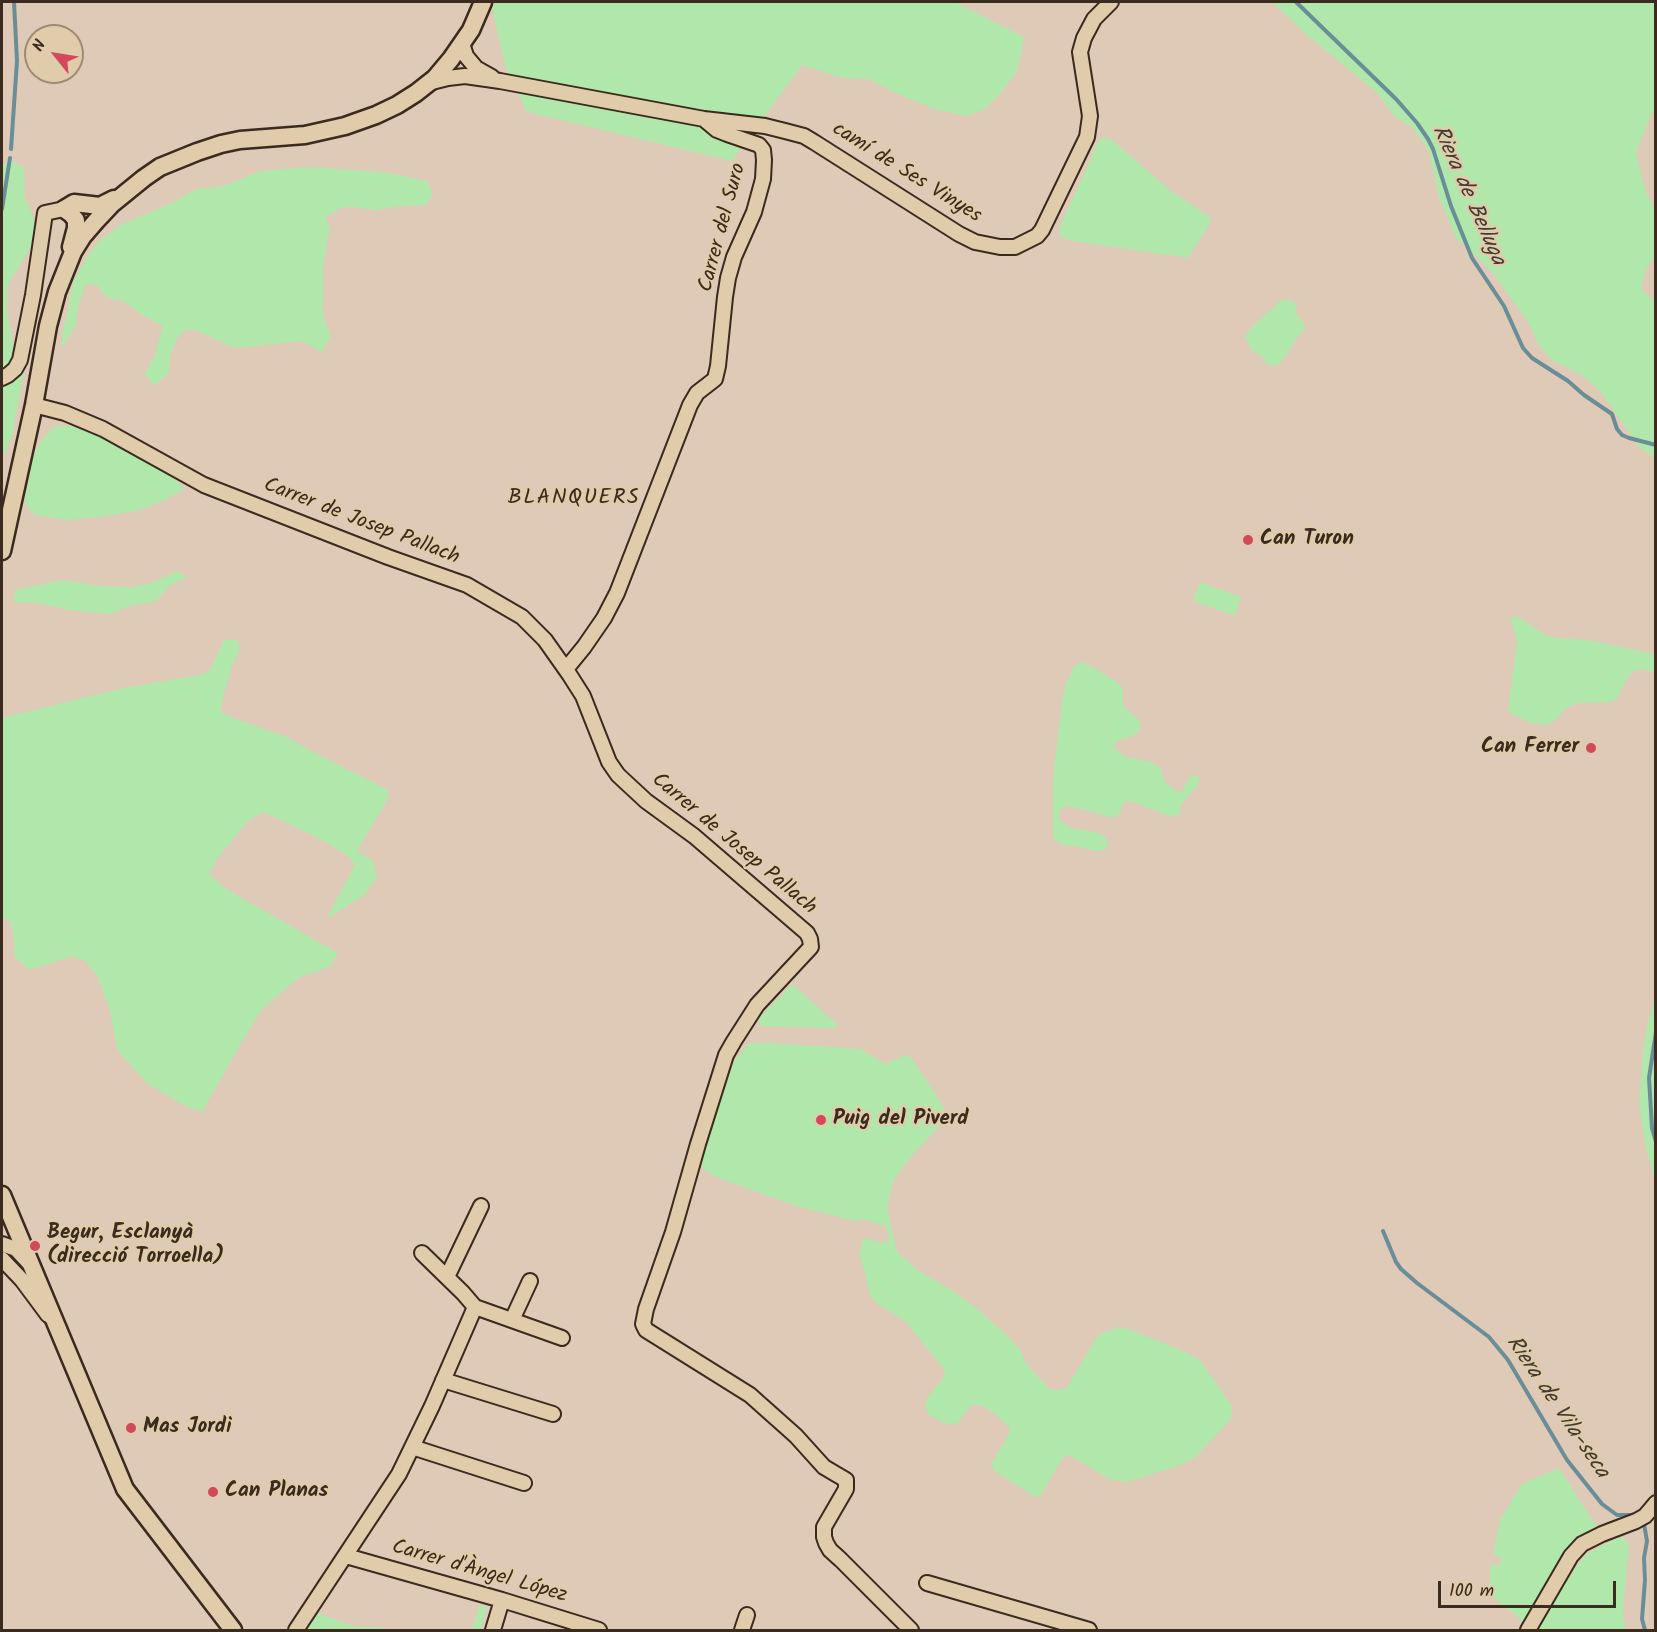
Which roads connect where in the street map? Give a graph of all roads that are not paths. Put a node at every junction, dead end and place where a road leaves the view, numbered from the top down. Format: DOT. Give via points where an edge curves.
graph roads {
  1 [pos="483,2"];
  2 [pos="1111,2"];
  3 [pos="462,43"];
  4 [pos="500,81"];
  5 [pos="428,83"];
  6 [pos="704,119"];
  7 [pos="125,192"];
  8 [pos="82,217"];
  9 [pos="65,269"];
  10 [pos="2,378"];
  11 [pos="34,405"];
  12 [pos="2,551"];
  13 [pos="566,669"];
  14 [pos="2,1195"];
  15 [pos="481,1206"];
  16 [pos="16,1230"];
  17 [pos="2,1244"];
  18 [pos="16,1249"];
  19 [pos="422,1253"];
  20 [pos="2,1259"];
  21 [pos="33,1269"];
  22 [pos="447,1277"];
  23 [pos="530,1281"];
  24 [pos="475,1307"];
  25 [pos="512,1320"];
  26 [pos="59,1330"];
  27 [pos="562,1338"];
  28 [pos="443,1380"];
  29 [pos="553,1414"];
  30 [pos="412,1447"];
  31 [pos="524,1483"];
  32 [pos="1656,1503"];
  33 [pos="346,1556"];
  34 [pos="927,1583"];
  35 [pos="502,1600"];
  36 [pos="747,1615"];
  37 [pos="233,1630"];
  38 [pos="296,1630"];
  39 [pos="493,1630"];
  40 [pos="599,1630"];
  41 [pos="742,1630"];
  42 [pos="911,1630"];
  43 [pos="1089,1630"];
  44 [pos="1528,1630"];
  1 -- 3 [label="street"];
  2 -- 6 [label="street, camí de Ses Vinyes" via="1094,19 1080,52 1090,116 1087,137 1042,230 1015,247 1000,248 959,234 804,136 765,126"];
  3 -- 4 [label="street, camí de Ses Vinyes" via="476,68"];
  3 -- 5 [label="street"];
  4 -- 5 [label="street, camí de Ses Vinyes" via="465,76"];
  4 -- 6 [label="street, camí de Ses Vinyes"];
  5 -- 7 [label="street" via="397,105 345,126 305,135 240,140 196,152 160,167"];
  6 -- 13 [label="street, Carrer del Suro" via="717,130 759,145 764,160 754,212 728,278 715,379 697,393 690,405 617,593 591,638"];
  7 -- 8 [label="street"];
  7 -- 8 [label="street" via="100,206 74,203"];
  8 -- 9 [label="street"];
  8 -- 9 [label="street" via="83,236"];
  8 -- 10 [label="street" via="45,213 20,360"];
  9 -- 11 [label="street" via="48,326"];
  11 -- 12 [label="street"];
  11 -- 13 [label="street, Carrer de Josep Pallach" via="103,429 204,485 467,585 522,617"];
  13 -- 42 [label="street, Carrer de Josep Pallach" via="583,696 618,775 767,897 807,933 811,943 757,1005 726,1055 643,1324 646,1330 750,1395 824,1467 846,1480 846,1489 826,1523 826,1543"];
  14 -- 16 [label="street"];
  15 -- 22 [label="street"];
  16 -- 18 [label="street"];
  16 -- 21 [label="street"];
  17 -- 18 [label="street"];
  18 -- 20 [label="street"];
  18 -- 21 [label="street"];
  19 -- 22 [label="street"];
  20 -- 26 [label="street"];
  21 -- 26 [label="street"];
  22 -- 24 [label="street"];
  23 -- 25 [label="street"];
  24 -- 25 [label="street"];
  24 -- 28 [label="street"];
  25 -- 27 [label="street"];
  26 -- 37 [label="street" via="125,1489"];
  28 -- 29 [label="street"];
  28 -- 30 [label="street"];
  30 -- 31 [label="street"];
  30 -- 33 [label="street"];
  32 -- 44 [label="street" via="1636,1521 1582,1544"];
  33 -- 35 [label="street, Carrer d'Àngel López"];
  33 -- 38 [label="street"];
  34 -- 43 [label="street"];
  35 -- 39 [label="street"];
  35 -- 40 [label="street, Carrer d'Àngel López"];
  36 -- 41 [label="street"];
}
